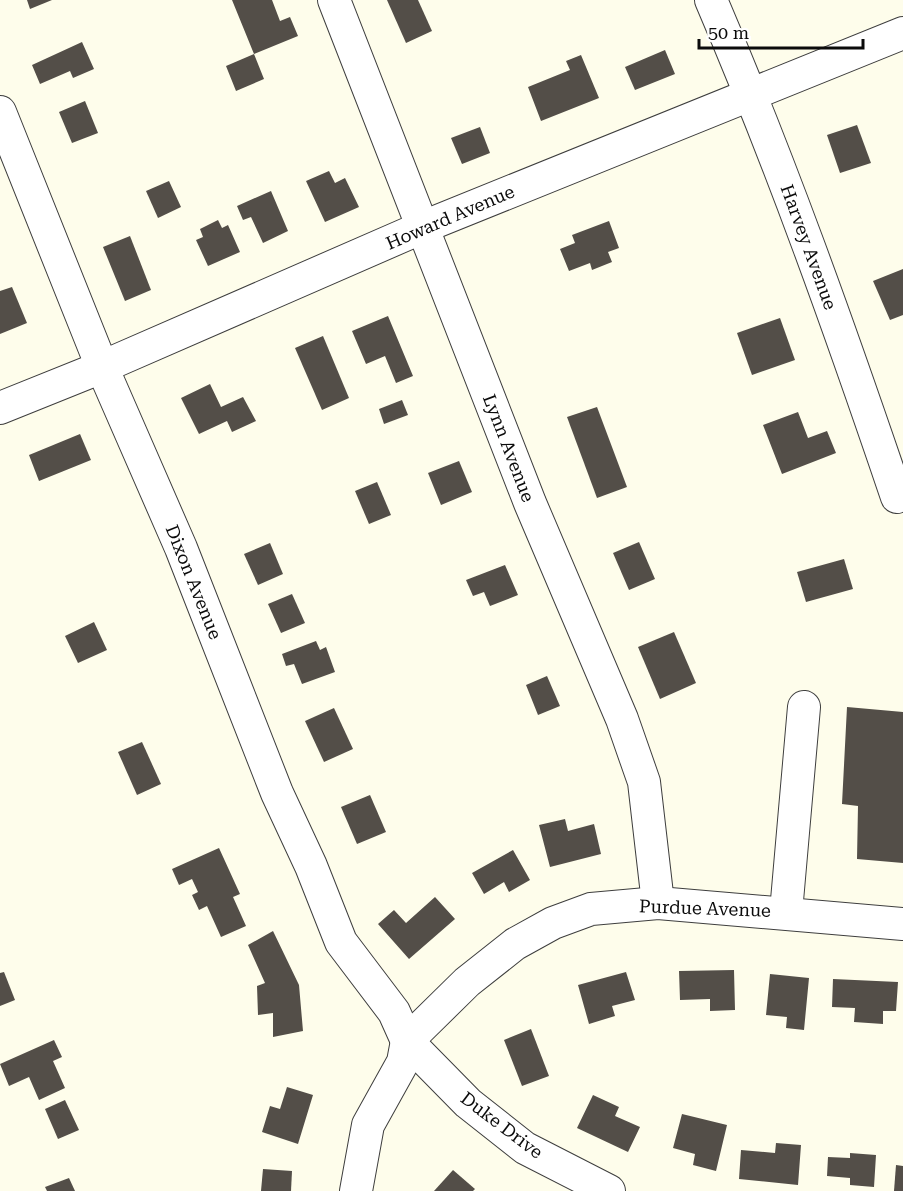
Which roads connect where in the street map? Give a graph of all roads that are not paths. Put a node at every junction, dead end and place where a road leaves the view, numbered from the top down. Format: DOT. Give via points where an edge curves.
graph roads {
  1 [pos="334,0"];
  2 [pos="711,0"];
  3 [pos="903,33"];
  4 [pos="751,94"];
  5 [pos="0,112"];
  6 [pos="423,227"];
  7 [pos="102,367"];
  8 [pos="0,408"];
  9 [pos="897,497"];
  10 [pos="804,707"];
  11 [pos="658,903"];
  12 [pos="786,912"];
  13 [pos="903,924"];
  14 [pos="407,1041"];
  15 [pos="356,1191"];
  16 [pos="609,1191"];
  1 -- 6 [label="street, Lynn Avenue"];
  2 -- 4 [label="street, Harvey Avenue"];
  3 -- 4 [label="street, Howard Avenue"];
  4 -- 6 [label="street, Howard Avenue"];
  4 -- 9 [label="street, Harvey Avenue" via="821,276"];
  5 -- 7 [label="street, Dixon Avenue"];
  6 -- 7 [label="street, Howard Avenue"];
  6 -- 11 [label="street, Lynn Avenue" via="644,782"];
  7 -- 8 [label="street, Howard Avenue"];
  7 -- 14 [label="street, Dixon Avenue" via="181,548 277,793 342,942 394,1012"];
  10 -- 12 [label="street"];
  11 -- 12 [label="street, Purdue Avenue"];
  11 -- 14 [label="street, Purdue Avenue" via="591,909 553,923 515,944 466,982"];
  12 -- 13 [label="street, Purdue Avenue"];
  14 -- 15 [label="street" via="403,1062 368,1125"];
  14 -- 16 [label="street, Duke Drive" via="468,1103 525,1148"];
}
